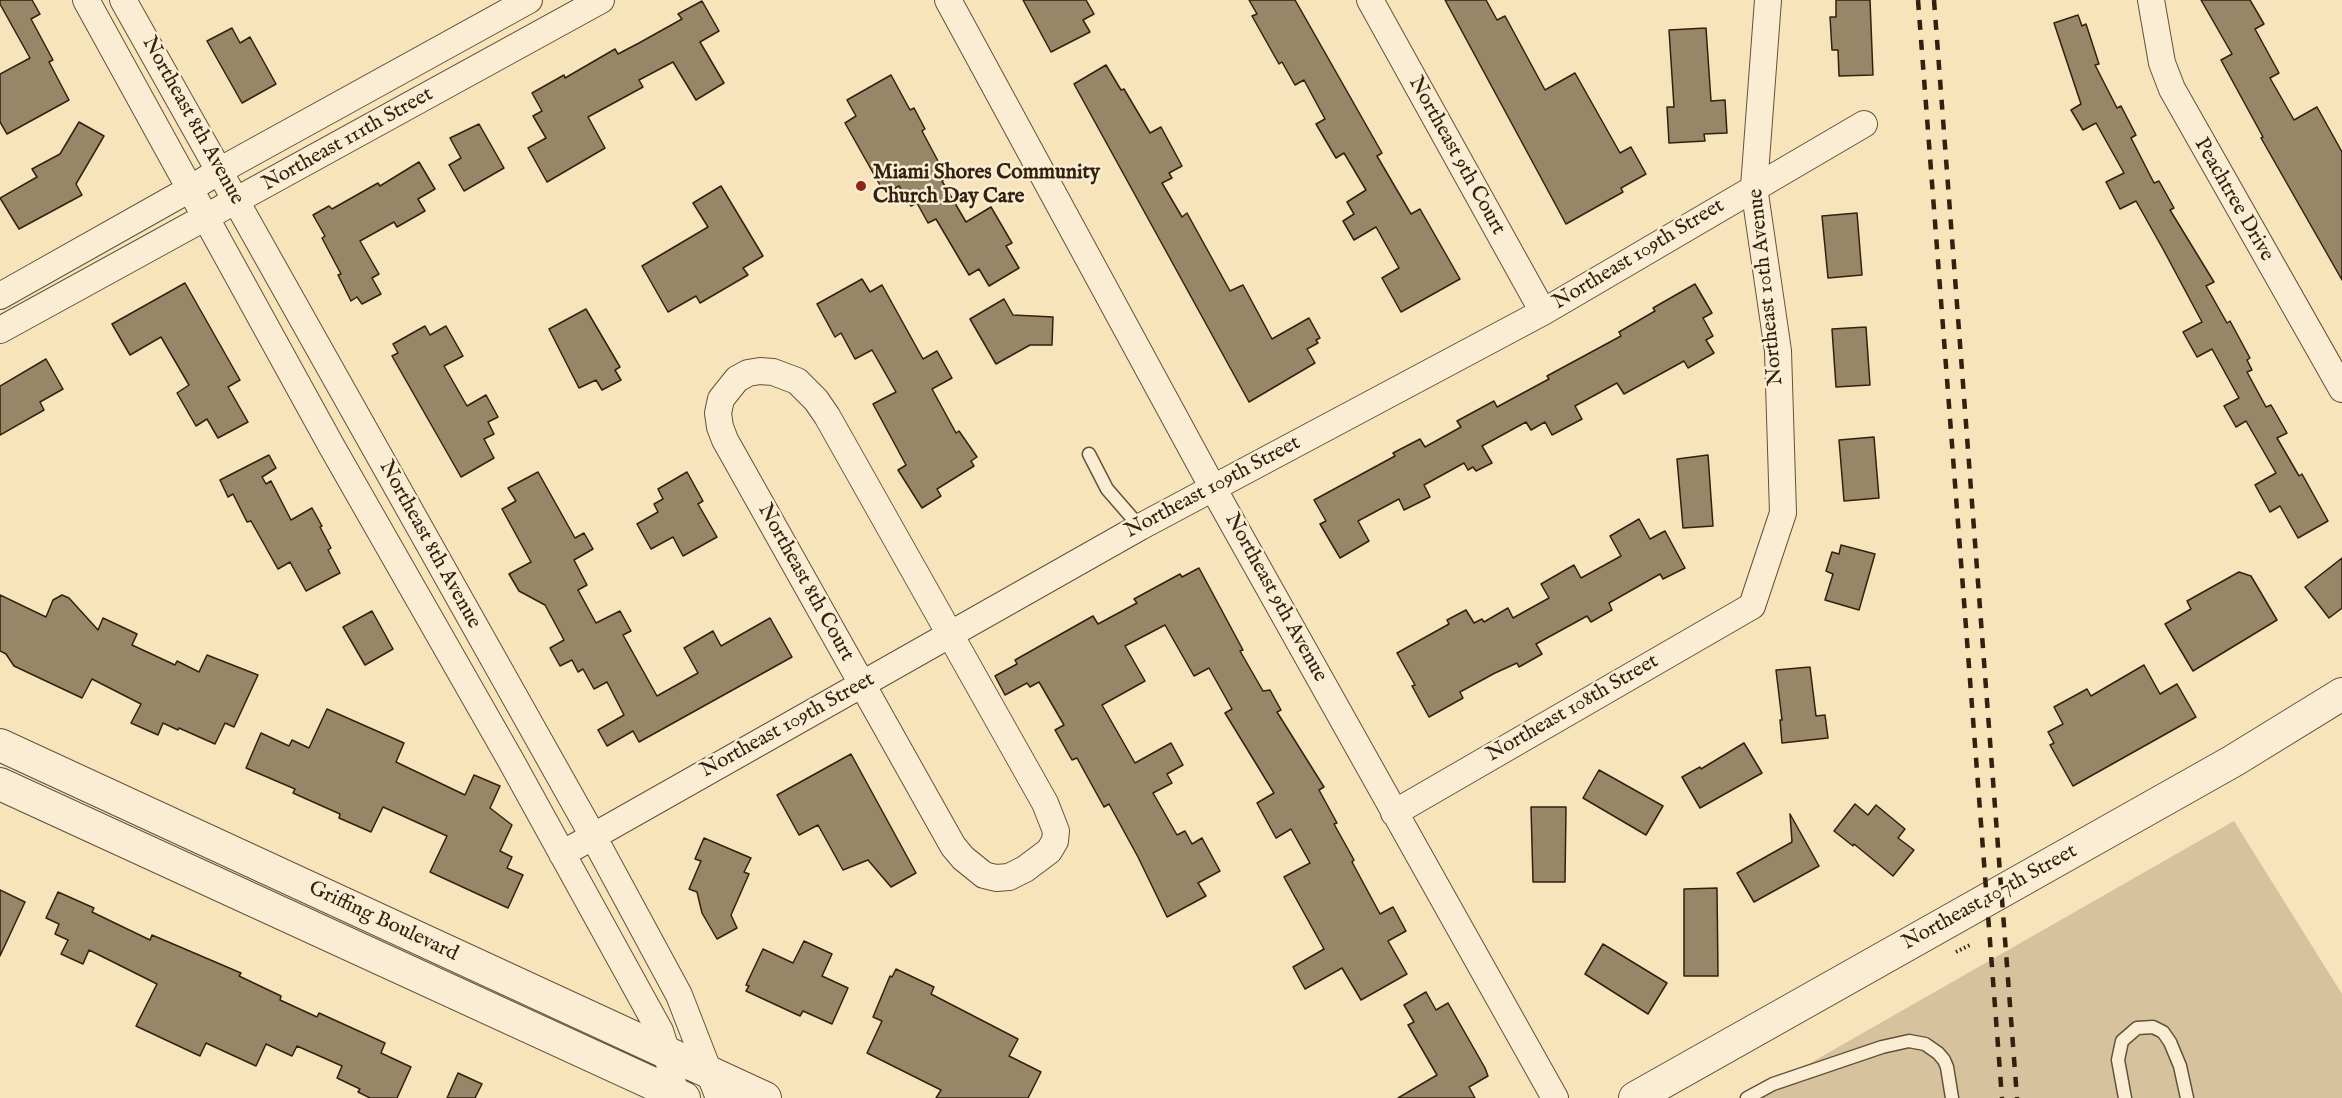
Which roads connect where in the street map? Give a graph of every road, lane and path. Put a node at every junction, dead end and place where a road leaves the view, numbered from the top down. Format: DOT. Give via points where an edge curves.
graph roads {
  1 [pos="86,0"];
  2 [pos="123,0"];
  3 [pos="531,0"];
  4 [pos="601,0"];
  5 [pos="948,0"];
  6 [pos="1370,0"];
  7 [pos="1768,0"];
  8 [pos="2151,0"];
  9 [pos="550,29"];
  10 [pos="1864,124"];
  11 [pos="219,171"];
  12 [pos="1754,187"];
  13 [pos="190,189"];
  14 [pos="237,201"];
  15 [pos="206,217"];
  16 [pos="0,296"];
  17 [pos="1543,312"];
  18 [pos="0,330"];
  19 [pos="2342,389"];
  20 [pos="1089,454"];
  21 [pos="1213,488"];
  22 [pos="1140,527"];
  23 [pos="1752,606"];
  24 [pos="949,634"];
  25 [pos="862,684"];
  26 [pos="2342,694"];
  27 [pos="11,751"];
  28 [pos="3,786"];
  29 [pos="1394,813"];
  30 [pos="592,836"];
  31 [pos="562,854"];
  32 [pos="405,932"];
  33 [pos="390,964"];
  34 [pos="639,994"];
  35 [pos="608,1026"];
  36 [pos="667,1053"];
  37 [pos="714,1084"];
  38 [pos="679,1096"];
  39 [pos="765,1098"];
  40 [pos="1555,1098"];
  41 [pos="1635,1098"];
  42 [pos="1747,1098"];
  43 [pos="1952,1098"];
  44 [pos="2125,1098"];
  45 [pos="2187,1098"];
  1 -- 13 [label="street, Northeast 8th Avenue"];
  2 -- 11 [label="street, Northeast 8th Avenue"];
  3 -- 9 [label="street"];
  3 -- 11 [label="street, Northeast 111th Street"];
  4 -- 9 [label="street, Northeast 111th Street"];
  5 -- 21 [label="street, Northeast 9th Avenue"];
  6 -- 17 [label="street, Northeast 9th Court"];
  7 -- 12 [label="street, Northeast 10th Avenue"];
  8 -- 19 [label="street, Peachtree Drive" via="2160,53 2172,89"];
  9 -- 14 [label="street, Northeast 111th Street"];
  10 -- 12 [label="street, Northeast 109th Street"];
  11 -- 13 [label="street, Northeast 111th Street"];
  11 -- 14 [label="street, Northeast 8th Avenue"];
  12 -- 17 [label="street, Northeast 109th Street"];
  12 -- 23 [label="street, Northeast 10th Avenue" via="1778,351 1783,513"];
  13 -- 15 [label="street, Northeast 8th Avenue"];
  13 -- 16 [label="street, Northeast 111th Street"];
  14 -- 15 [label="street, Northeast 111th Street"];
  14 -- 30 [label="street, Northeast 8th Avenue"];
  15 -- 18 [label="street, Northeast 111th Street"];
  15 -- 31 [label="street, Northeast 8th Avenue"];
  17 -- 21 [label="street, Northeast 109th Street"];
  20 -- 22 [label="lane" via="1107,489"];
  21 -- 22 [label="street, Northeast 109th Street"];
  21 -- 29 [label="street, Northeast 9th Avenue"];
  22 -- 24 [label="street, Northeast 109th Street"];
  23 -- 29 [label="street, Northeast 108th Street"];
  24 -- 25 [label="street, Northeast 109th Street"];
  24 -- 25 [label="street, Northeast 8th Court" via="1045,803 1056,831 1049,851 1025,869 996,878 984,875 963,858 945,833"];
  24 -- 25 [label="street, Northeast 8th Court" via="816,400 797,381 773,372 748,373 737,379 722,399 720,427"];
  25 -- 30 [label="street, Northeast 109th Street"];
  26 -- 41 [label="street, Northeast 107th Street" via="2233,761"];
  27 -- 28 [label="street"];
  27 -- 32 [label="street, Griffing Boulevard"];
  28 -- 33 [label="street, Griffing Boulevard"];
  29 -- 40 [label="street, Northeast 9th Avenue"];
  30 -- 31 [label="street, Northeast 109th Street"];
  30 -- 37 [label="street, Northeast 8th Avenue" via="679,995"];
  31 -- 34 [label="street, Northeast 8th Avenue"];
  32 -- 33 [label="street"];
  32 -- 35 [label="street, Griffing Boulevard"];
  33 -- 38 [label="street, Griffing Boulevard"];
  34 -- 35 [label="street" via="629,1013"];
  34 -- 36 [label="street, Northeast 8th Avenue" via="660,1031"];
  35 -- 36 [label="street, Griffing Boulevard"];
  36 -- 37 [label="street, Griffing Boulevard"];
  36 -- 38 [label="street, Northeast 8th Avenue"];
  37 -- 39 [label="street, Griffing Boulevard"];
  42 -- 43 [label="lane" via="1773,1084 1909,1041 1924,1044 1944,1060"];
  44 -- 45 [label="lane" via="2118,1060 2122,1041 2137,1028 2153,1027 2170,1042"];
}
